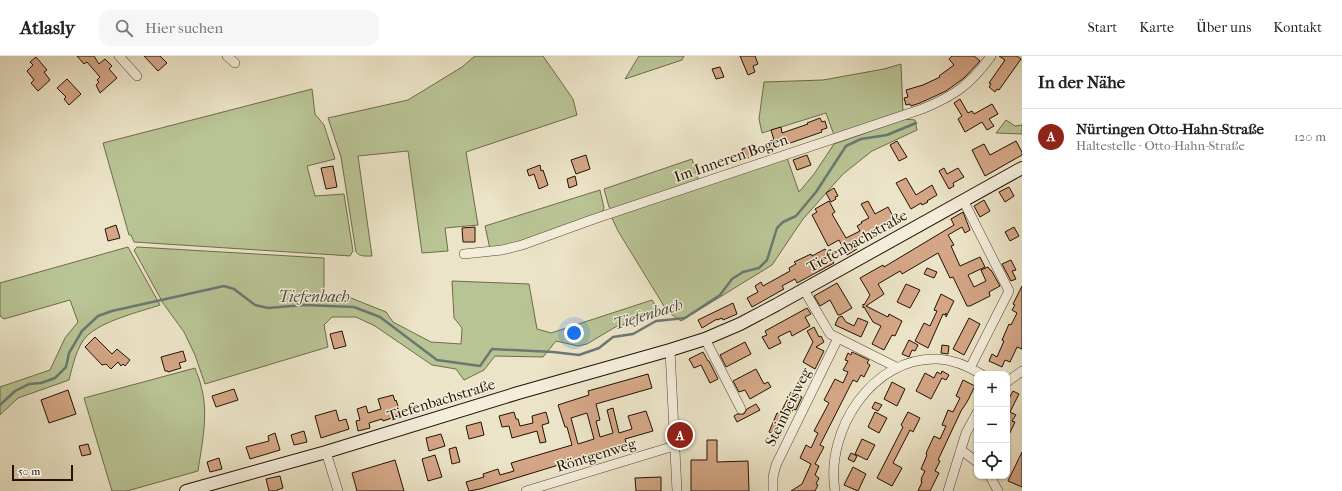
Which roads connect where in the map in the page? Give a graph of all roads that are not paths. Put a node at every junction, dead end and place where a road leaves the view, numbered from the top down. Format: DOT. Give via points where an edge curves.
graph roads {
  1 [pos="119,56"];
  2 [pos="227,56"];
  3 [pos="991,56"];
  4 [pos="235,63"];
  5 [pos="137,76"];
  6 [pos="1022,168"];
  7 [pos="963,200"];
  8 [pos="464,254"];
  9 [pos="804,290"];
  10 [pos="838,338"];
  11 [pos="705,339"];
  12 [pos="670,350"];
  13 [pos="896,367"];
  14 [pos="970,368"];
  15 [pos="976,371"];
  16 [pos="1022,371"];
  17 [pos="1022,376"];
  18 [pos="1010,380"];
  19 [pos="740,409"];
  20 [pos="974,419"];
  21 [pos="674,446"];
  22 [pos="962,450"];
  23 [pos="326,452"];
  24 [pos="974,460"];
  25 [pos="992,479"];
  26 [pos="186,491"];
  27 [pos="338,491"];
  28 [pos="526,491"];
  29 [pos="677,491"];
  30 [pos="772,491"];
  31 [pos="835,491"];
  32 [pos="948,491"];
  33 [pos="998,491"];
  1 -- 5 [label="street"];
  2 -- 4 [label="street"];
  3 -- 8 [label="street, Im Inneren Bogen" via="973,79 959,90 922,109 522,245"];
  6 -- 7 [label="street, Tiefenbachstraße"];
  7 -- 9 [label="street, Tiefenbachstraße"];
  7 -- 14 [label="street" via="1009,291"];
  9 -- 10 [label="street" via="830,334"];
  9 -- 11 [label="street, Tiefenbachstraße" via="740,324"];
  10 -- 13 [label="street"];
  10 -- 30 [label="street, Steinbeisweg" via="776,465"];
  11 -- 12 [label="street, Tiefenbachstraße"];
  11 -- 19 [label="street"];
  12 -- 21 [label="street"];
  12 -- 23 [label="street, Tiefenbachstraße"];
  13 -- 14 [label="street" via="916,361 940,359"];
  13 -- 31 [label="street" via="871,386 845,422 836,449"];
  14 -- 15 [label="street"];
  16 -- 18 [label="street"];
  17 -- 18 [label="street"];
  20 -- 22 [label="street"];
  21 -- 28 [label="street, Röntgenweg"];
  21 -- 29 [label="street"];
  22 -- 24 [label="street"];
  22 -- 32 [label="street"];
  23 -- 26 [label="street, Tiefenbachstraße"];
  23 -- 27 [label="street"];
  25 -- 33 [label="street"];
}
